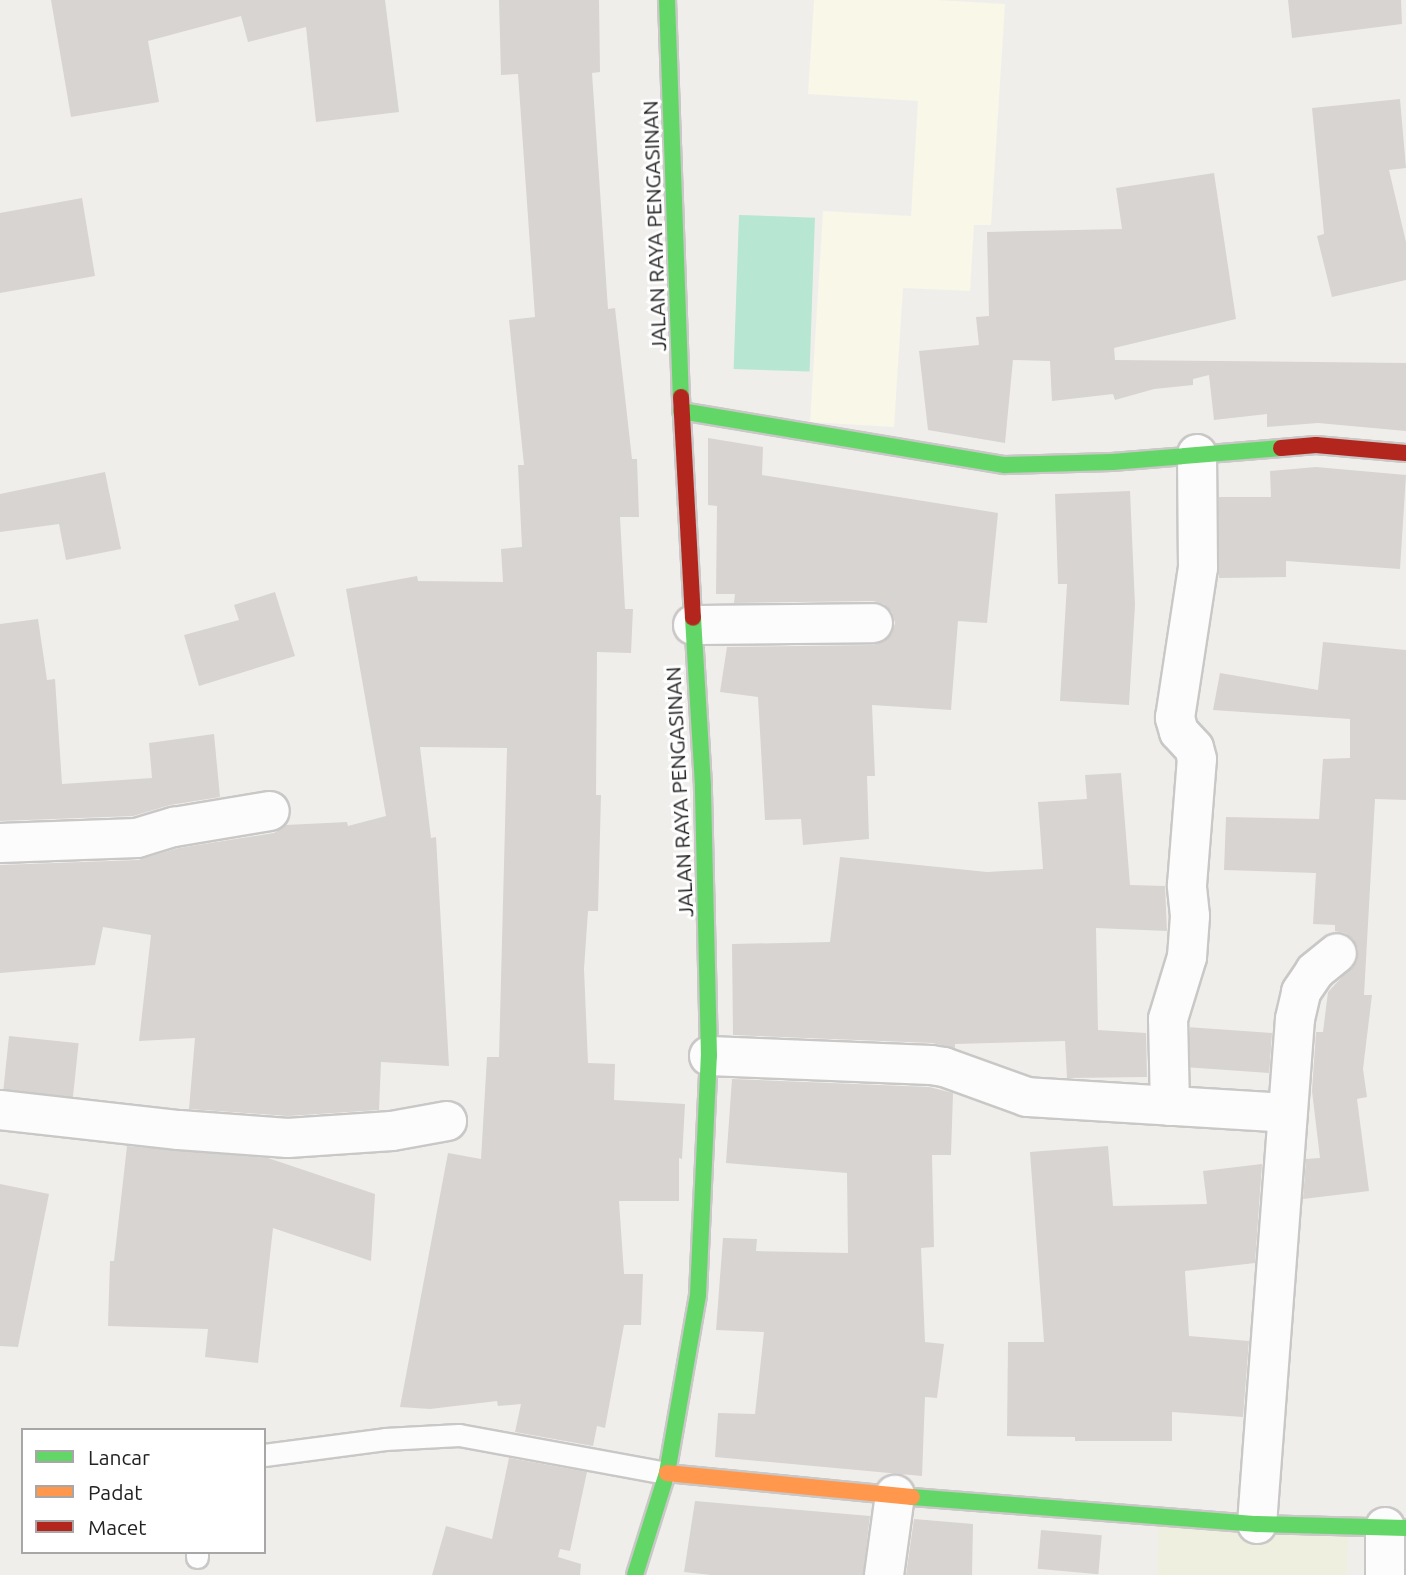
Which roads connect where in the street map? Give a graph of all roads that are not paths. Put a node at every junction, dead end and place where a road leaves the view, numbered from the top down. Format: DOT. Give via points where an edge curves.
graph roads {
  1 [pos="667,0"];
  2 [pos="681,411"];
  3 [pos="1406,453"];
  4 [pos="1197,454"];
  5 [pos="873,623"];
  6 [pos="693,625"];
  7 [pos="270,811"];
  8 [pos="0,844"];
  9 [pos="1337,953"];
  10 [pos="709,1056"];
  11 [pos="1170,1106"];
  12 [pos="0,1110"];
  13 [pos="1288,1113"];
  14 [pos="447,1121"];
  15 [pos="266,1455"];
  16 [pos="667,1473"];
  17 [pos="895,1495"];
  18 [pos="1256,1524"];
  19 [pos="1396,1527"];
  20 [pos="635,1575"];
  21 [pos="884,1575"];
  22 [pos="1385,1575"];
  1 -- 2 [label="main road, JALAN RAYA PENGASINAN"];
  2 -- 4 [label="main road" via="1005,465 1049,466"];
  2 -- 6 [label="main road, JALAN RAYA PENGASINAN"];
  3 -- 4 [label="main road" via="1316,445"];
  4 -- 11 [label="street" via="1198,568 1175,718 1197,759 1187,885 1191,916 1187,957 1167,1019"];
  5 -- 6 [label="street"];
  6 -- 10 [label="main road, JALAN RAYA PENGASINAN" via="703,786"];
  7 -- 8 [label="street" via="137,838"];
  9 -- 13 [label="street" via="1315,971 1301,992"];
  10 -- 11 [label="street" via="931,1065 1027,1097"];
  10 -- 16 [label="main road, JALAN RAYA PENGASINAN" via="698,1295"];
  11 -- 13 [label="street"];
  12 -- 14 [label="street" via="288,1138 392,1131"];
  13 -- 18 [label="street"];
  15 -- 16 [label="lane" via="385,1439 459,1435"];
  16 -- 17 [label="main road"];
  16 -- 20 [label="main road, JALAN RAYA PENGASINAN"];
  17 -- 18 [label="main road"];
  17 -- 21 [label="street"];
  18 -- 19 [label="main road"];
  19 -- 22 [label="street"];
}
